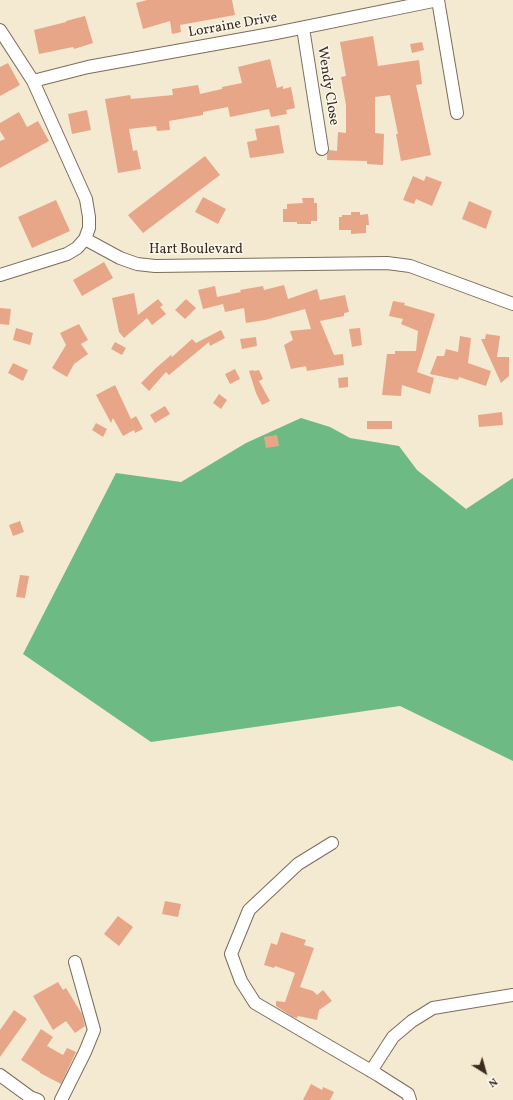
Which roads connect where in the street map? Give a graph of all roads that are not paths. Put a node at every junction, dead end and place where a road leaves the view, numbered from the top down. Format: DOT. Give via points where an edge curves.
graph roads {
  1 [pos="438,0"];
  2 [pos="303,28"];
  3 [pos="0,30"];
  4 [pos="33,81"];
  5 [pos="457,112"];
  6 [pos="322,149"];
  7 [pos="85,240"];
  8 [pos="0,275"];
  9 [pos="513,304"];
  10 [pos="332,843"];
  11 [pos="75,962"];
  12 [pos="513,995"];
  13 [pos="371,1071"];
  14 [pos="0,1075"];
  15 [pos="38,1100"];
  16 [pos="61,1100"];
  17 [pos="410,1100"];
  1 -- 2 [label="street, Lorraine Drive"];
  1 -- 5 [label="street"];
  2 -- 4 [label="street, Lorraine Drive" via="88,67"];
  2 -- 6 [label="street, Wendy Close"];
  3 -- 4 [label="street"];
  4 -- 7 [label="street" via="86,199 89,228"];
  7 -- 8 [label="street" via="67,254"];
  7 -- 9 [label="street, Hart Boulevard" via="120,258 137,264 155,266 387,263 410,266"];
  10 -- 13 [label="street" via="298,864 249,910 231,954 241,981 255,1003"];
  11 -- 16 [label="street" via="94,1030"];
  12 -- 13 [label="street" via="434,1008 412,1021 393,1037"];
  13 -- 17 [label="street" via="408,1094"];
  14 -- 15 [label="street"];
}
